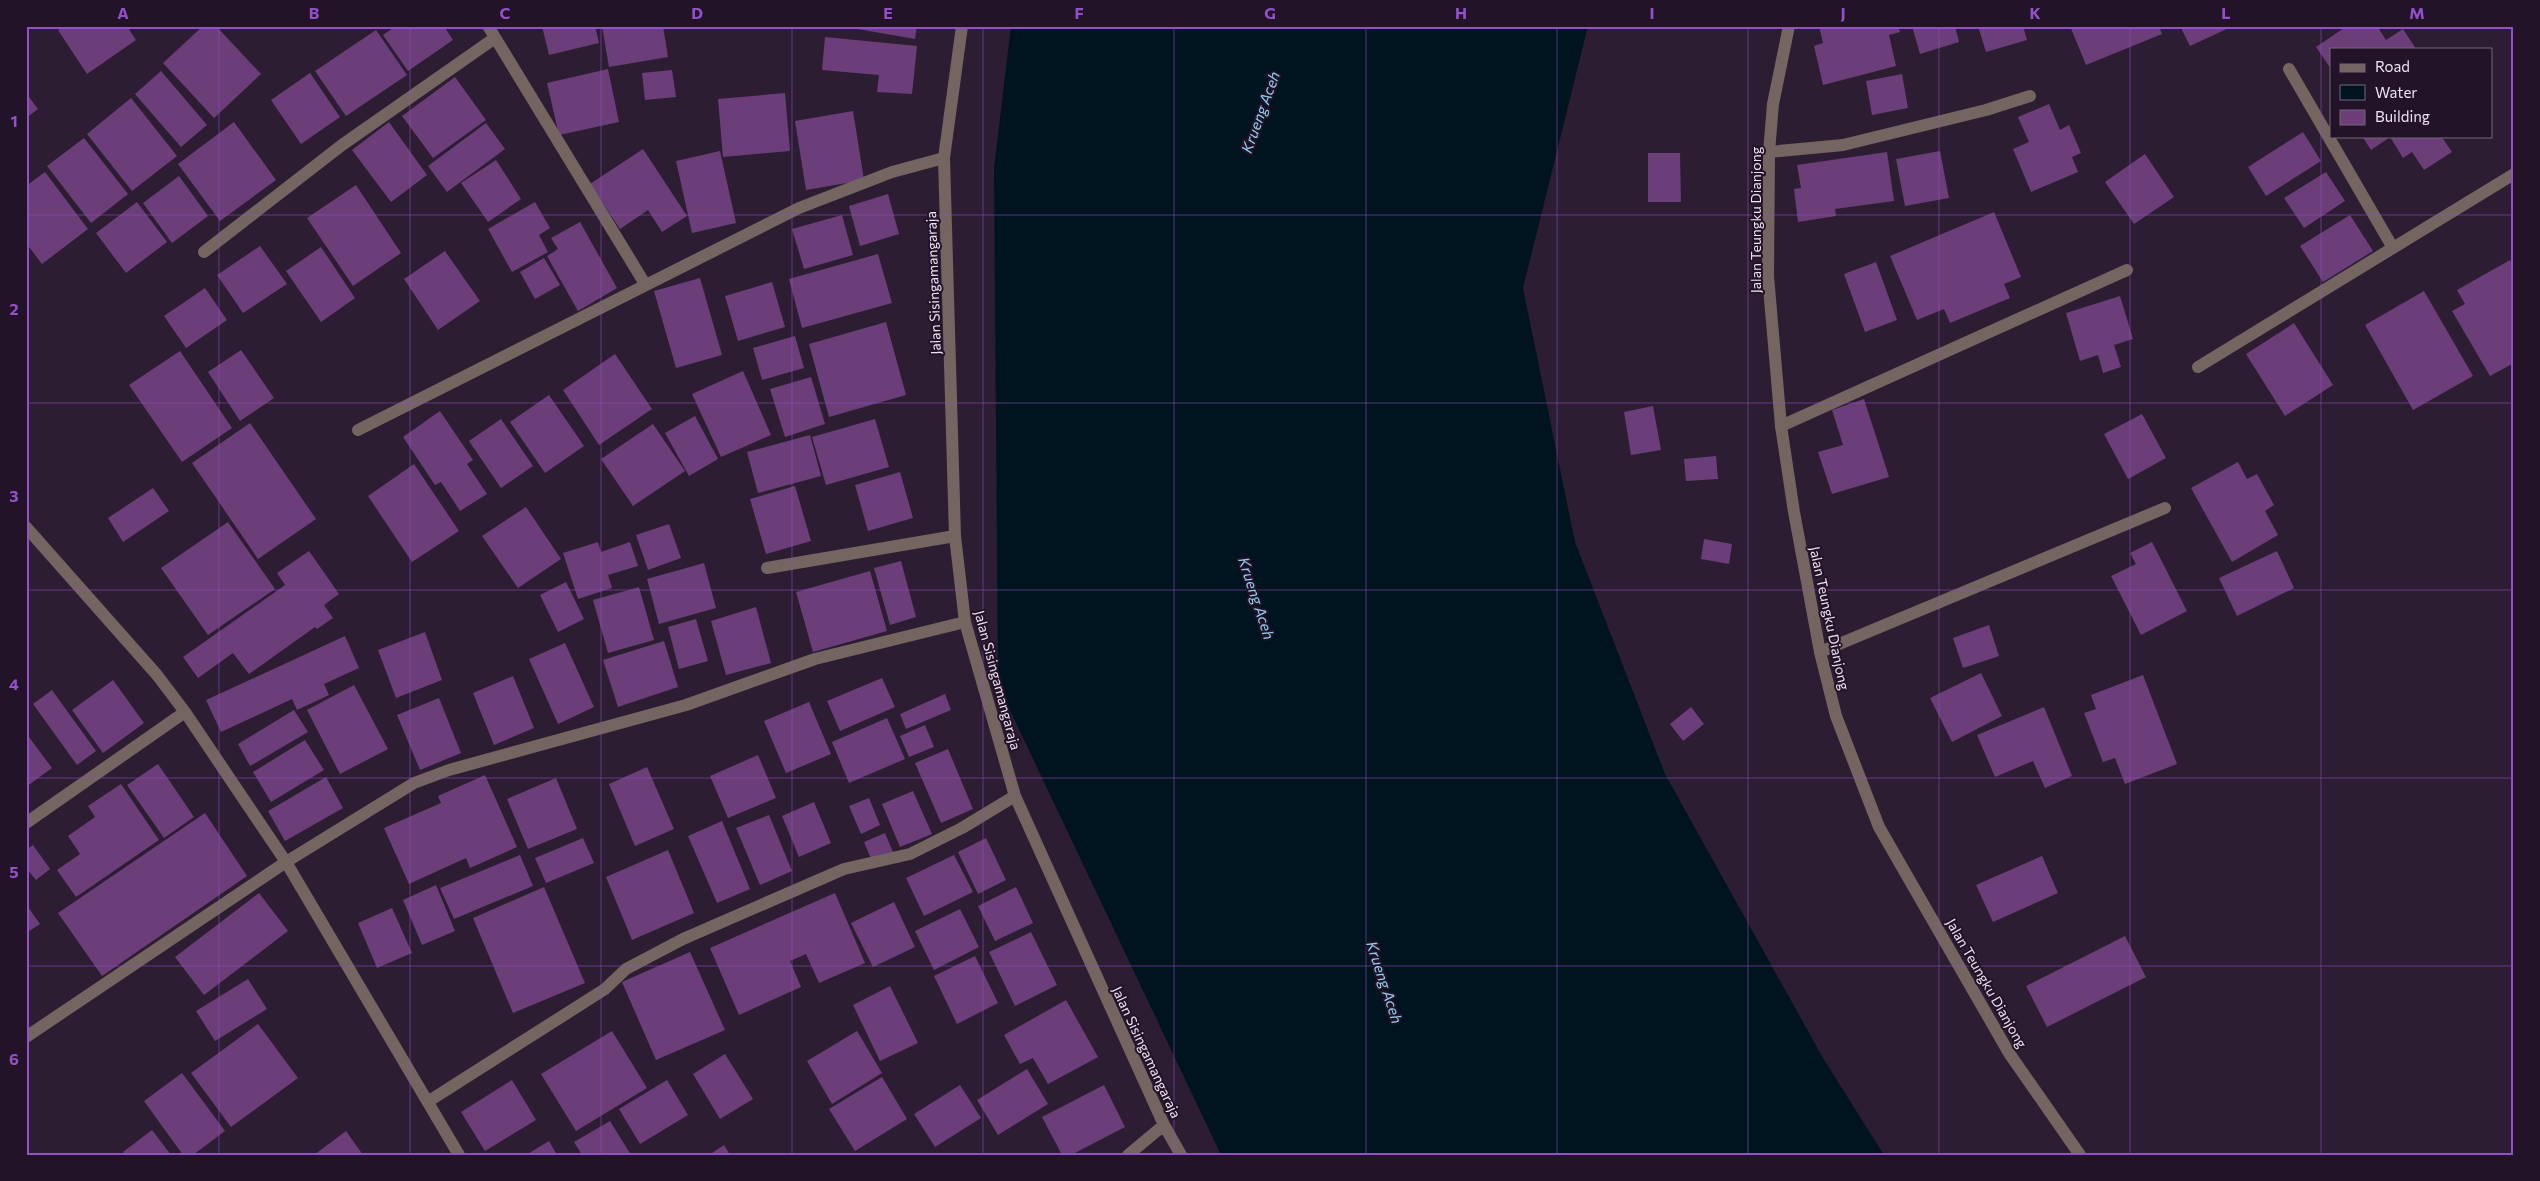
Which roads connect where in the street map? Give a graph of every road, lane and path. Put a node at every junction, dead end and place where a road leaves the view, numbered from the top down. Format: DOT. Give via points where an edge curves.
graph roads {
  1 [pos="488,26"];
  2 [pos="962,26"];
  3 [pos="1789,26"];
  4 [pos="495,38"];
  5 [pos="2290,69"];
  6 [pos="2030,96"];
  7 [pos="1769,152"];
  8 [pos="944,158"];
  9 [pos="2514,174"];
  10 [pos="2393,248"];
  11 [pos="204,252"];
  12 [pos="2127,270"];
  13 [pos="645,284"];
  14 [pos="2198,367"];
  15 [pos="1781,426"];
  16 [pos="358,430"];
  17 [pos="2165,508"];
  18 [pos="26,527"];
  19 [pos="955,536"];
  20 [pos="767,568"];
  21 [pos="965,622"];
  22 [pos="1820,652"];
  23 [pos="185,712"];
  24 [pos="1014,796"];
  25 [pos="26,823"];
  26 [pos="286,862"];
  27 [pos="26,1037"];
  28 [pos="429,1101"];
  29 [pos="1164,1125"];
  30 [pos="459,1155"];
  31 [pos="1128,1155"];
  32 [pos="1181,1155"];
  33 [pos="2080,1155"];
  1 -- 4 [label="street"];
  2 -- 8 [label="street, Jalan Sisingamangaraja"];
  3 -- 7 [label="street, Jalan Teungku Dianjong" via="1773,104"];
  4 -- 11 [label="street" via="342,145"];
  4 -- 13 [label="street"];
  5 -- 10 [label="street"];
  6 -- 7 [label="street" via="1843,145"];
  7 -- 15 [label="street, Jalan Teungku Dianjong" via="1768,276"];
  8 -- 13 [label="street" via="892,172 799,208"];
  8 -- 19 [label="street, Jalan Sisingamangaraja"];
  9 -- 10 [label="street"];
  10 -- 14 [label="street"];
  12 -- 15 [label="street"];
  13 -- 16 [label="street"];
  15 -- 22 [label="street, Jalan Teungku Dianjong"];
  17 -- 22 [label="street"];
  18 -- 23 [label="street" via="157,675"];
  19 -- 20 [label="street"];
  19 -- 21 [label="street, Jalan Sisingamangaraja"];
  21 -- 24 [label="street, Jalan Sisingamangaraja"];
  21 -- 26 [label="street" via="815,658 686,705 449,770 414,783"];
  22 -- 33 [label="street, Jalan Teungku Dianjong" via="1836,716 1879,827 2009,1053"];
  23 -- 25 [label="street"];
  23 -- 26 [label="street"];
  24 -- 28 [label="street" via="962,828 910,854 844,869 683,939 626,969 598,994"];
  24 -- 29 [label="street, Jalan Sisingamangaraja"];
  26 -- 27 [label="street"];
  26 -- 28 [label="street"];
  28 -- 30 [label="street"];
  29 -- 31 [label="street"];
  29 -- 32 [label="street, Jalan Sisingamangaraja"];
}
